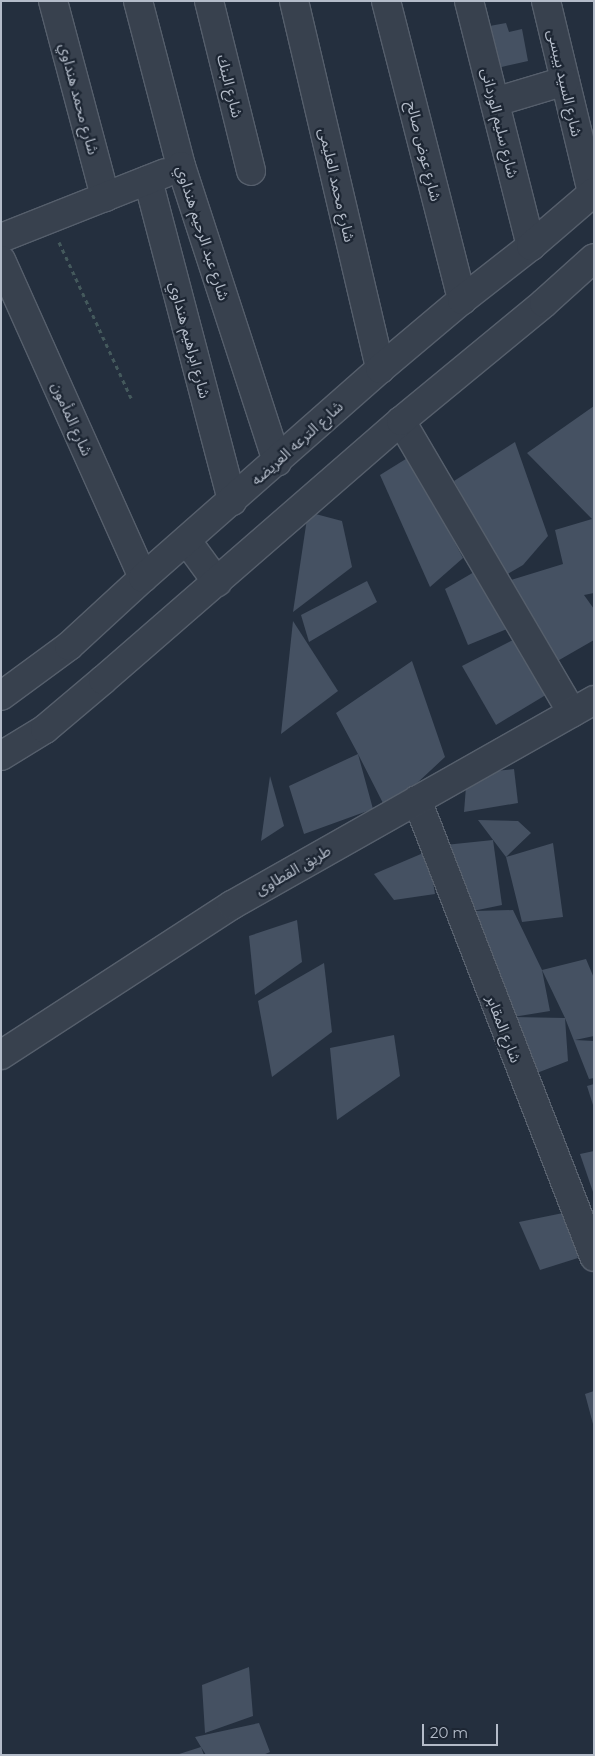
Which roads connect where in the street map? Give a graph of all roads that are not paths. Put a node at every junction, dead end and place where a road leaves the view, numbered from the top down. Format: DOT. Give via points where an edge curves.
graph roads {
  1 [pos="53,1"];
  2 [pos="138,1"];
  3 [pos="209,1"];
  4 [pos="294,1"];
  5 [pos="386,1"];
  6 [pos="469,1"];
  7 [pos="546,1"];
  8 [pos="565,81"];
  9 [pos="495,102"];
  10 [pos="181,166"];
  11 [pos="251,171"];
  12 [pos="148,180"];
  13 [pos="593,192"];
  14 [pos="105,198"];
  15 [pos="1,238"];
  16 [pos="531,246"];
  17 [pos="594,258"];
  18 [pos="1,260"];
  19 [pos="462,300"];
  20 [pos="380,369"];
  21 [pos="400,421"];
  22 [pos="277,462"];
  23 [pos="232,501"];
  24 [pos="186,541"];
  25 [pos="143,578"];
  26 [pos="217,582"];
  27 [pos="1,696"];
  28 [pos="583,706"];
  29 [pos="1,756"];
  30 [pos="417,800"];
  31 [pos="1,1055"];
  32 [pos="594,1257"];
  1 -- 14 [label="street, شارع محمد هنداوي"];
  2 -- 10 [label="street, شارع عبد الرحيم هنداوي"];
  3 -- 11 [label="street, شارع البنك"];
  4 -- 20 [label="street, شارع محمد العليمى"];
  5 -- 19 [label="street, شارع عوض صالح"];
  6 -- 9 [label="street, شارع سليم الوردانى"];
  7 -- 8 [label="street, شارع السيد بيبسى"];
  8 -- 9 [label="street"];
  8 -- 13 [label="street, شارع السيد بيبسى"];
  9 -- 16 [label="street, شارع سليم الوردانى"];
  10 -- 12 [label="street"];
  10 -- 22 [label="street, شارع عبد الرحيم هنداوي"];
  12 -- 14 [label="street"];
  12 -- 23 [label="street, شارع ابراهيم هنداوي"];
  13 -- 16 [label="street, شارع الترعه العريضه"];
  14 -- 15 [label="street"];
  16 -- 19 [label="street, شارع الترعه العريضه"];
  17 -- 21 [label="street"];
  18 -- 25 [label="street, شارع المأمون"];
  19 -- 20 [label="street, شارع الترعه العريضه"];
  20 -- 22 [label="street, شارع الترعه العريضه"];
  21 -- 26 [label="street"];
  21 -- 28 [label="street"];
  22 -- 23 [label="street, شارع الترعه العريضه"];
  23 -- 24 [label="street, شارع الترعه العريضه"];
  24 -- 25 [label="street, شارع الترعه العريضه"];
  24 -- 26 [label="street"];
  25 -- 27 [label="street, شارع الترعه العريضه" via="69,646"];
  26 -- 29 [label="street" via="45,728"];
  28 -- 30 [label="street, طريق القطاوى"];
  30 -- 31 [label="street, طريق القطاوى" via="232,905"];
  30 -- 32 [label="street, شارع المقابر"];
}
